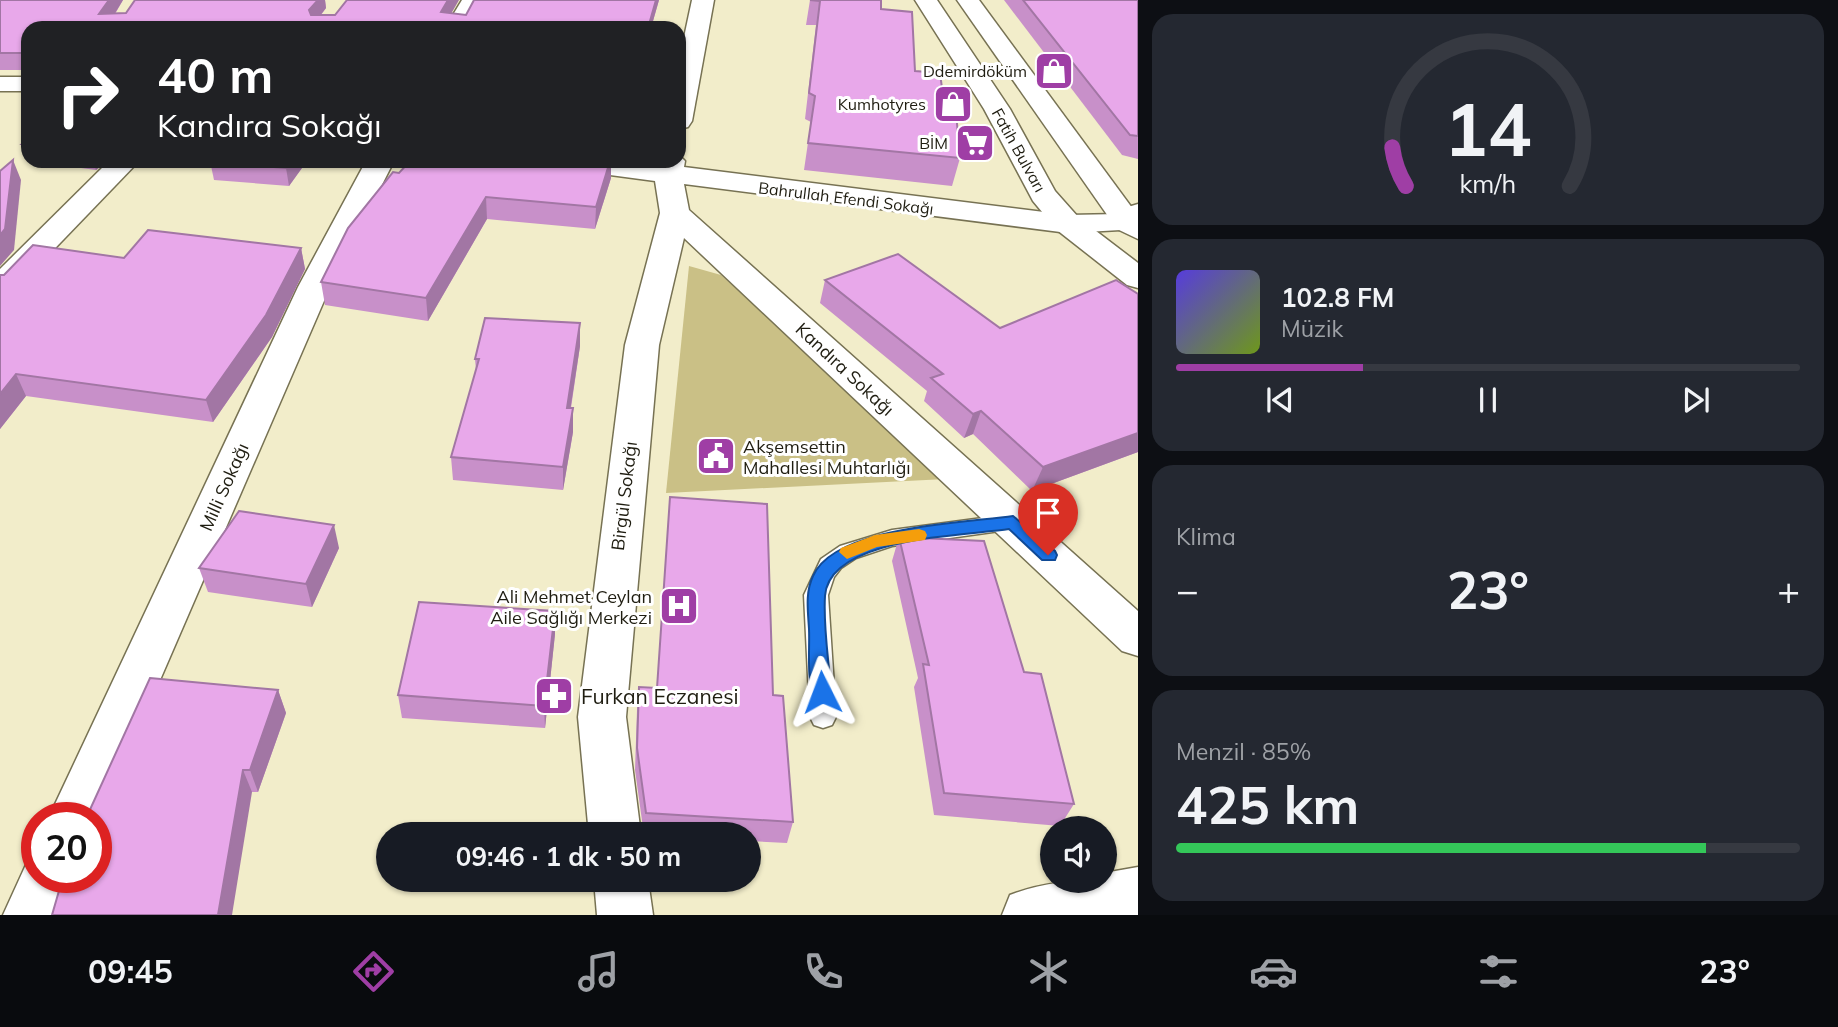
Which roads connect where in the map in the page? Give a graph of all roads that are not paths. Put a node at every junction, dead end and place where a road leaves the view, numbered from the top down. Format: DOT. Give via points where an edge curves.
graph roads {
  1 [pos="473,0"];
  2 [pos="703,0"];
  3 [pos="926,0"];
  4 [pos="968,0"];
  5 [pos="460,21"];
  6 [pos="0,84"];
  7 [pos="21,84"];
  8 [pos="686,86"];
  9 [pos="118,168"];
  10 [pos="376,168"];
  11 [pos="597,168"];
  12 [pos="671,184"];
  13 [pos="1135,222"];
  14 [pos="1068,224"];
  15 [pos="1138,278"];
  16 [pos="0,288"];
  17 [pos="1013,523"];
  18 [pos="1138,638"];
  19 [pos="823,717"];
  20 [pos="82,802"];
  21 [pos="614,822"];
  22 [pos="622,892"];
  23 [pos="41,893"];
  24 [pos="1138,894"];
  25 [pos="31,915"];
  26 [pos="625,915"];
  27 [pos="1030,915"];
  1 -- 5 [label="street"];
  2 -- 8 [label="street"];
  3 -- 14 [label="street, Fatih Bulvarı" via="998,109 1043,195"];
  4 -- 13 [label="street"];
  6 -- 7 [label="street"];
  9 -- 16 [label="street"];
  10 -- 20 [label="street, Milli Sokağı" via="314,287"];
  11 -- 12 [label="street, Bahrullah Efendi Sokağı"];
  12 -- 14 [label="street, Bahrullah Efendi Sokağı"];
  12 -- 17 [label="street, Kandıra Sokağı"];
  12 -- 21 [label="street, Birgül Sokağı" via="642,345 602,717"];
  13 -- 14 [label="street, Bahrullah Efendi Sokağı"];
  14 -- 15 [label="street, Fatih Bulvarı"];
  17 -- 18 [label="street, Kandıra Sokağı"];
  17 -- 19 [label="lane" via="875,541 833,561 821,576 816,595"];
  22 -- 26 [label="street"];
  23 -- 25 [label="street"];
  24 -- 27 [label="street"];
}
